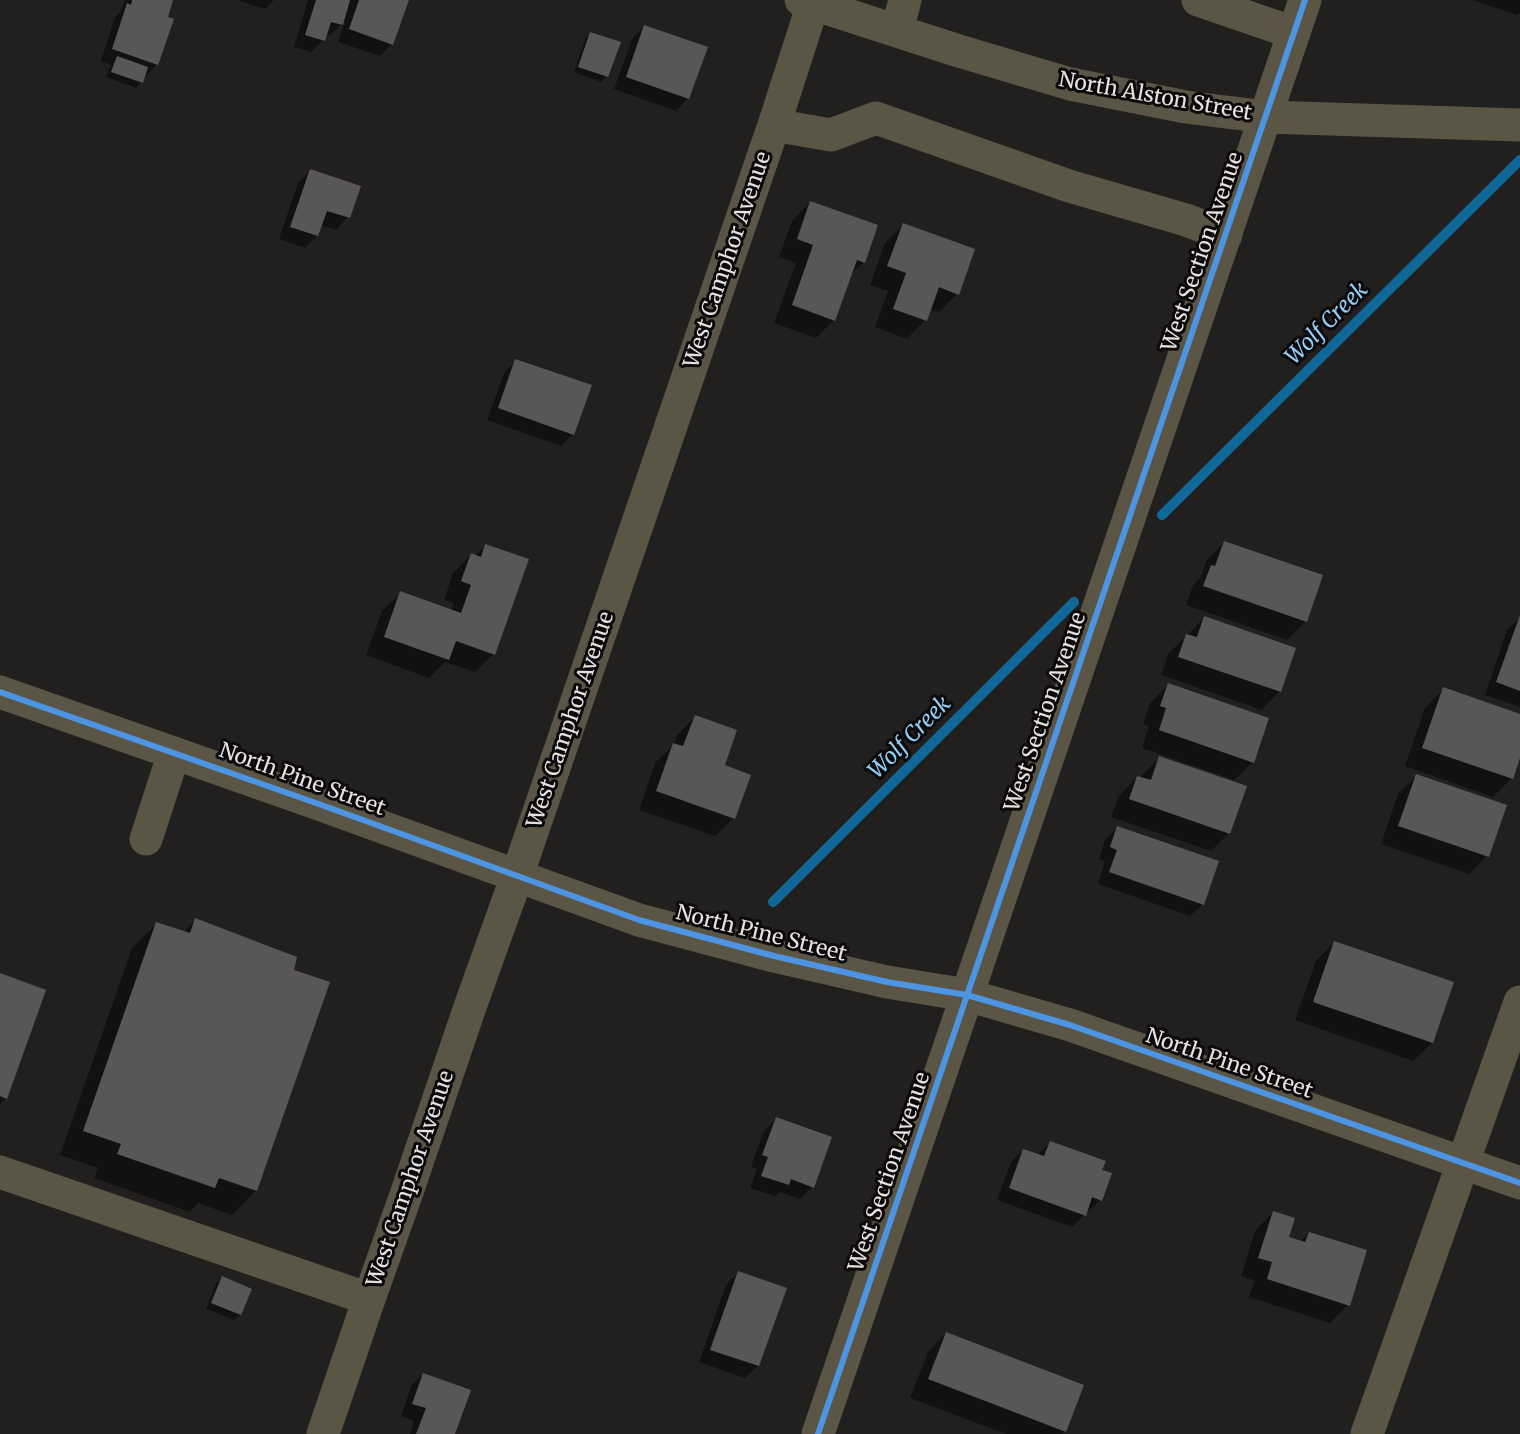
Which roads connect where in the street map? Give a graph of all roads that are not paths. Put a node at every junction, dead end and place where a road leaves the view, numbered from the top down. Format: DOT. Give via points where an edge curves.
graph roads {
  1 [pos="905,0"];
  2 [pos="1198,0"];
  3 [pos="1305,0"];
  4 [pos="807,2"];
  5 [pos="897,32"];
  6 [pos="1294,33"];
  7 [pos="1266,117"];
  8 [pos="774,125"];
  9 [pos="1520,125"];
  10 [pos="1226,235"];
  11 [pos="0,692"];
  12 [pos="174,753"];
  13 [pos="146,839"];
  14 [pos="518,876"];
  15 [pos="968,995"];
  16 [pos="1520,1002"];
  17 [pos="1463,1163"];
  18 [pos="0,1172"];
  19 [pos="1520,1183"];
  20 [pos="369,1299"];
  21 [pos="323,1434"];
  22 [pos="818,1434"];
  23 [pos="1367,1434"];
  1 -- 5 [label="street"];
  2 -- 6 [label="street"];
  3 -- 6 [label="street, West Section Avenue"];
  4 -- 5 [label="street, North Alston Street"];
  4 -- 8 [label="street, West Camphor Avenue"];
  5 -- 7 [label="street, North Alston Street" via="1070,84 1186,107"];
  6 -- 7 [label="street, West Section Avenue"];
  7 -- 9 [label="street, North Alston Street"];
  7 -- 10 [label="street, West Section Avenue"];
  8 -- 10 [label="street" via="831,135 876,118 1069,186"];
  8 -- 14 [label="street, West Camphor Avenue"];
  10 -- 15 [label="street, West Section Avenue"];
  11 -- 12 [label="street, North Pine Street"];
  12 -- 13 [label="street"];
  12 -- 14 [label="street, North Pine Street"];
  14 -- 15 [label="street, North Pine Street" via="639,920 774,956 887,982"];
  14 -- 20 [label="street, West Camphor Avenue"];
  15 -- 17 [label="street, North Pine Street" via="1070,1025"];
  15 -- 22 [label="street, West Section Avenue"];
  16 -- 17 [label="street"];
  17 -- 19 [label="street, North Pine Street"];
  17 -- 23 [label="street"];
  18 -- 20 [label="street"];
  20 -- 21 [label="street, West Camphor Avenue"];
}
